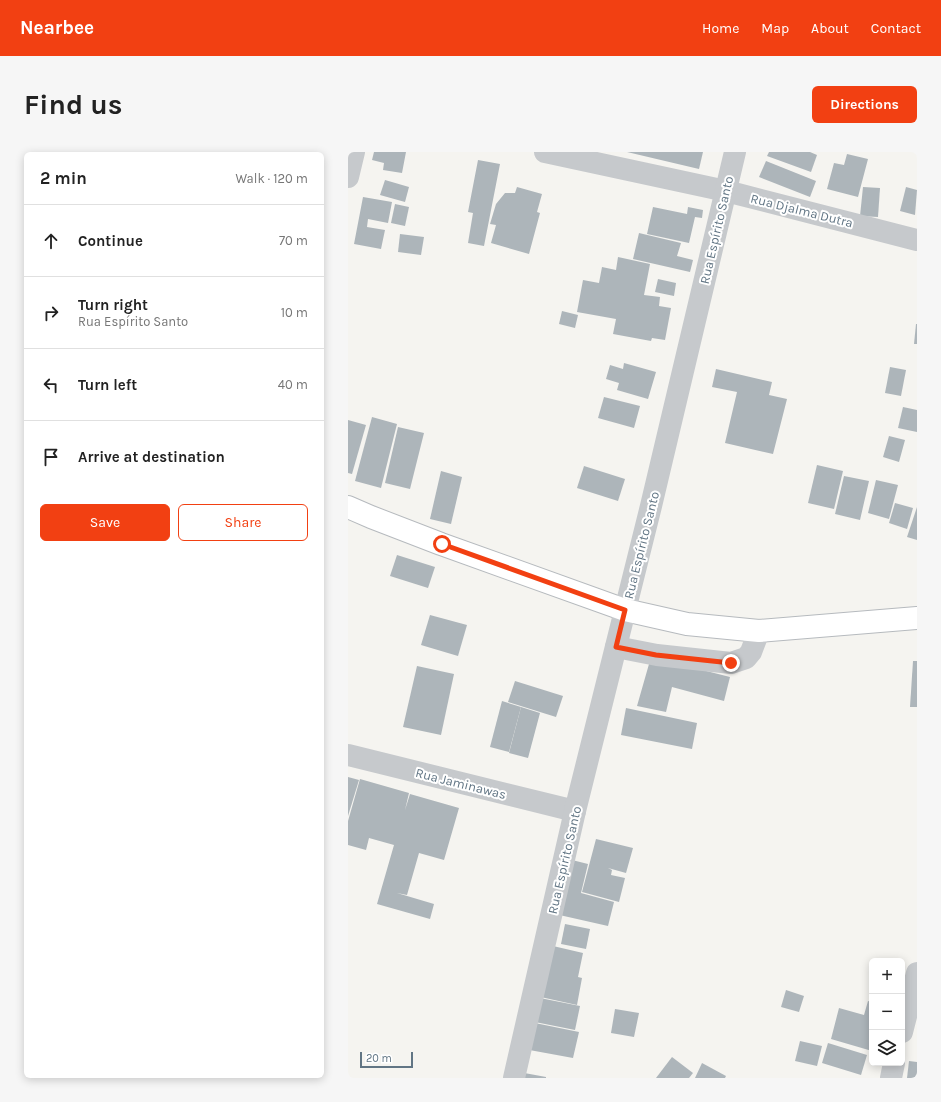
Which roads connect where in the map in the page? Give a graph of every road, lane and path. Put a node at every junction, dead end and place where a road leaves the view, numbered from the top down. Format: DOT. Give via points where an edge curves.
graph roads {
  1 [pos="354,152"];
  2 [pos="545,152"];
  3 [pos="735,152"];
  4 [pos="348,177"];
  5 [pos="726,191"];
  6 [pos="917,240"];
  7 [pos="348,507"];
  8 [pos="625,610"];
  9 [pos="917,618"];
  10 [pos="759,631"];
  11 [pos="616,647"];
  12 [pos="348,755"];
  13 [pos="575,811"];
  14 [pos="917,973"];
  15 [pos="903,1030"];
  16 [pos="893,1066"];
  17 [pos="514,1078"];
  18 [pos="891,1078"];
  1 -- 4 [label="street"];
  2 -- 5 [label="street, Rua Djalma Dutra"];
  3 -- 5 [label="street, Rua Espírito Santo"];
  5 -- 6 [label="street, Rua Djalma Dutra"];
  5 -- 8 [label="street, Rua Espírito Santo"];
  7 -- 8 [label="main road"];
  8 -- 10 [label="main road" via="688,624"];
  8 -- 11 [label="street, Rua Espírito Santo"];
  9 -- 10 [label="main road"];
  10 -- 11 [label="street" via="746,658 731,663 656,655"];
  11 -- 13 [label="street, Rua Espírito Santo"];
  12 -- 13 [label="street, Rua Jaminawas"];
  13 -- 17 [label="street, Rua Espírito Santo"];
  14 -- 15 [label="street"];
  16 -- 18 [label="street"];
}
